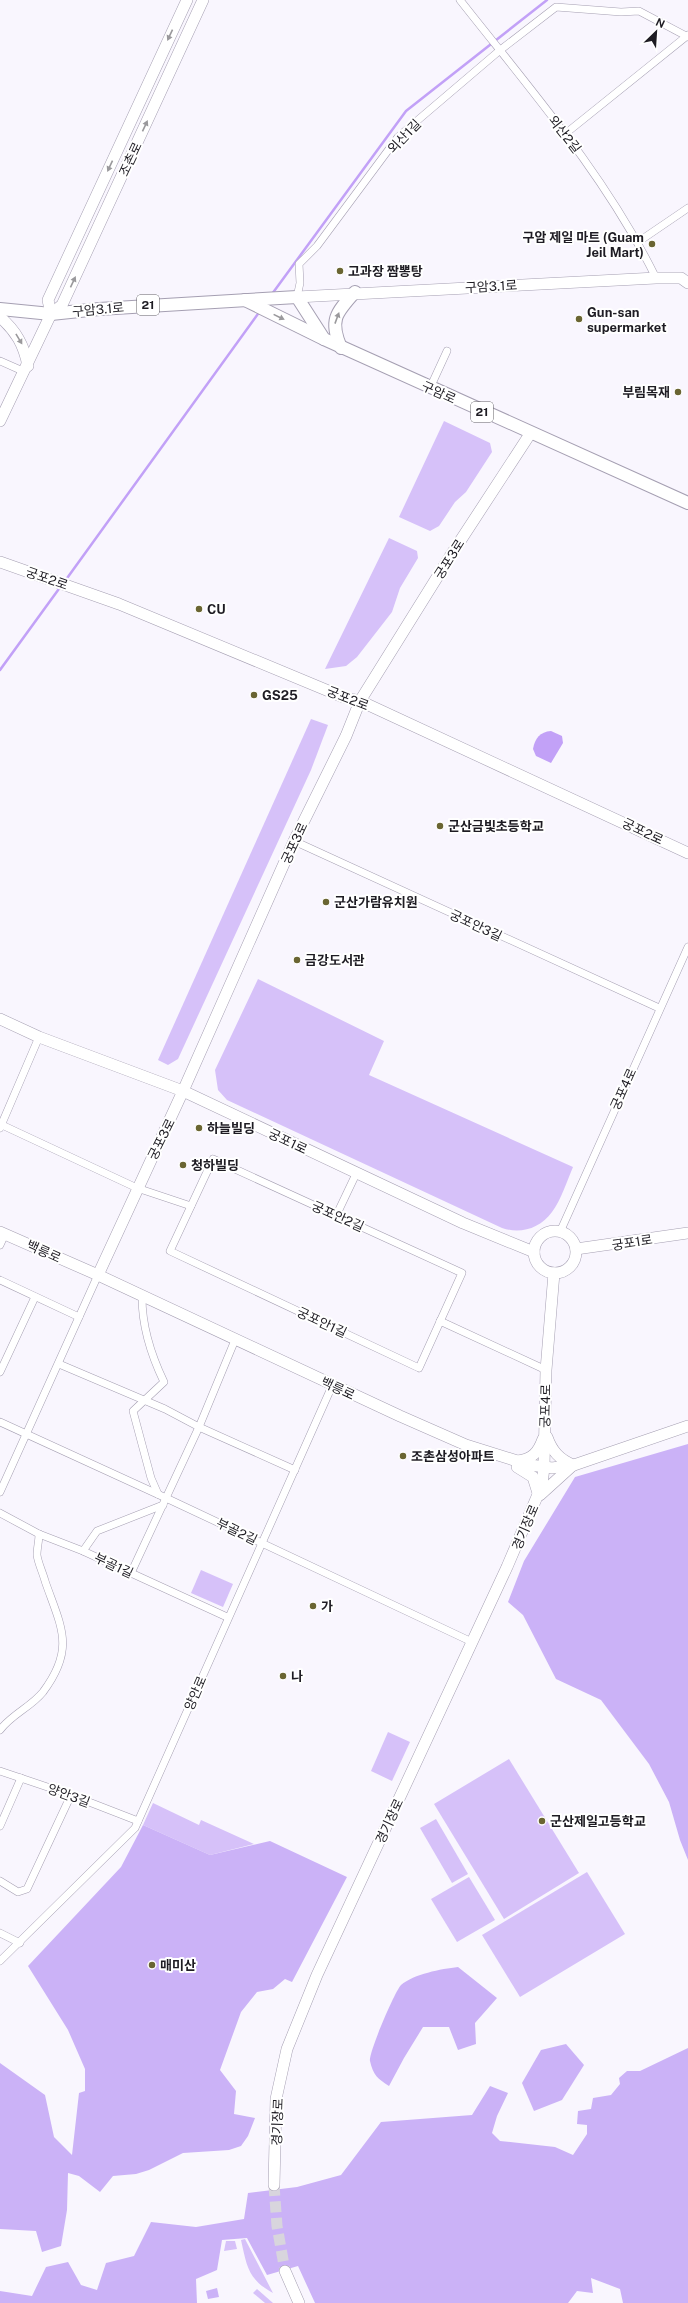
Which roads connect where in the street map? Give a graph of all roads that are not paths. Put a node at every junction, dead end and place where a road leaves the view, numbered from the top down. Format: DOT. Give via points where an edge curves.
graph roads {
  1 [pos="187,0"];
  2 [pos="203,0"];
  3 [pos="460,0"];
  4 [pos="688,36"];
  5 [pos="498,49"];
  6 [pos="566,134"];
  7 [pos="688,208"];
  8 [pos="638,242"];
  9 [pos="656,278"];
  10 [pos="686,279"];
  11 [pos="355,292"];
  12 [pos="294,297"];
  13 [pos="244,300"];
  14 [pos="0,309"];
  15 [pos="51,314"];
  16 [pos="0,317"];
  17 [pos="324,339"];
  18 [pos="341,348"];
  19 [pos="447,351"];
  20 [pos="0,361"];
  21 [pos="26,369"];
  22 [pos="430,388"];
  23 [pos="0,421"];
  24 [pos="530,434"];
  25 [pos="688,503"];
  26 [pos="0,562"];
  27 [pos="360,701"];
  28 [pos="294,841"];
  29 [pos="688,853"];
  30 [pos="688,947"];
  31 [pos="659,1008"];
  32 [pos="0,1019"];
  33 [pos="39,1037"];
  34 [pos="183,1091"];
  35 [pos="1,1126"];
  36 [pos="356,1174"];
  37 [pos="137,1188"];
  38 [pos="191,1206"];
  39 [pos="336,1216"];
  40 [pos="560,1232"];
  41 [pos="2,1233"];
  42 [pos="688,1233"];
  43 [pos="0,1245"];
  44 [pos="576,1249"];
  45 [pos="534,1252"];
  46 [pos="554,1273"];
  47 [pos="98,1275"];
  48 [pos="0,1280"];
  49 [pos="35,1297"];
  50 [pos="142,1297"];
  51 [pos="80,1317"];
  52 [pos="440,1321"];
  53 [pos="235,1340"];
  54 [pos="59,1364"];
  55 [pos="546,1370"];
  56 [pos="0,1372"];
  57 [pos="332,1386"];
  58 [pos="145,1401"];
  59 [pos="0,1422"];
  60 [pos="688,1426"];
  61 [pos="199,1427"];
  62 [pos="545,1432"];
  63 [pos="27,1435"];
  64 [pos="480,1450"];
  65 [pos="516,1461"];
  66 [pos="574,1465"];
  67 [pos="544,1467"];
  68 [pos="295,1470"];
  69 [pos="0,1492"];
  70 [pos="158,1494"];
  71 [pos="537,1497"];
  72 [pos="165,1501"];
  73 [pos="0,1513"];
  74 [pos="40,1534"];
  75 [pos="262,1543"];
  76 [pos="83,1551"];
  77 [pos="131,1573"];
  78 [pos="227,1617"];
  79 [pos="472,1642"];
  80 [pos="0,1730"];
  81 [pos="0,1771"];
  82 [pos="21,1778"];
  83 [pos="70,1795"];
  84 [pos="138,1822"];
  85 [pos="0,1826"];
  86 [pos="0,1881"];
  87 [pos="0,1933"];
  88 [pos="20,1943"];
  89 [pos="0,1961"];
  90 [pos="274,2185"];
  91 [pos="285,2271"];
  92 [pos="299,2303"];
  1 -- 15 [label="street, 조촌로, one-way" via="48,300"];
  15 -- 2 [label="street, 조촌로, one-way" via="62,305"];
  3 -- 5 [label="street, 외산2길"];
  4 -- 5 [label="street, 외산1길" via="639,11 556,7"];
  4 -- 6 [label="street"];
  5 -- 6 [label="street, 외산2길"];
  5 -- 12 [label="street, 외산1길" via="398,137 317,246 299,264 300,283"];
  6 -- 8 [label="street, 외산2길" via="596,175"];
  7 -- 8 [label="street"];
  8 -- 9 [label="street, 외산2길"];
  9 -- 10 [label="street, 구암3.1로"];
  9 -- 11 [label="street, 구암3.1로"];
  11 -- 12 [label="street, 구암3.1로"];
  18 -- 11 [label="main road, one-way" via="334,332 334,322 336,315"];
  12 -- 13 [label="main road, 21"];
  12 -- 17 [label="main road, 구암로 / 21"];
  13 -- 15 [label="main road, 구암3.1로 / 21" via="99,308"];
  13 -- 17 [label="main road, one-way"];
  14 -- 15 [label="main road, 구암3.1로 / 21"];
  15 -- 21 [label="street, 조촌로"];
  16 -- 21 [label="street, one-way" via="19,338 25,350"];
  17 -- 18 [label="main road, 구암로 / 21"];
  18 -- 22 [label="main road, 구암로 / 21"];
  19 -- 22 [label="street"];
  20 -- 21 [label="street"];
  21 -- 23 [label="street, 조촌로"];
  22 -- 24 [label="main road, 구암로 / 21"];
  24 -- 25 [label="main road, 구암로 / 21"];
  24 -- 27 [label="street, 궁포3로"];
  26 -- 27 [label="street, 궁포2로" via="120,604 322,688"];
  27 -- 28 [label="street, 궁포3로" via="346,736"];
  27 -- 29 [label="street, 궁포2로"];
  28 -- 31 [label="street, 궁포안3길"];
  28 -- 34 [label="street, 궁포3로"];
  30 -- 31 [label="street, 궁포4로"];
  31 -- 40 [label="street, 궁포4로"];
  32 -- 33 [label="street, 궁포1로"];
  33 -- 34 [label="street, 궁포1로"];
  33 -- 35 [label="street"];
  34 -- 36 [label="street, 궁포1로"];
  34 -- 37 [label="street, 궁포3로"];
  35 -- 37 [label="street"];
  36 -- 39 [label="street"];
  36 -- 45 [label="street, 궁포1로"];
  37 -- 38 [label="street"];
  37 -- 47 [label="street, 궁포3로"];
  38 -- 39 [label="street, 궁포안2길" via="213,1160"];
  38 -- 52 [label="street, 궁포안1길" via="170,1251 418,1368"];
  39 -- 52 [label="street, 궁포안2길" via="462,1273"];
  40 -- 44 [label="street" via="570,1238"];
  40 -- 45 [label="street" via="542,1235 534,1246"];
  41 -- 43 [label="street"];
  41 -- 47 [label="street, 백릉로"];
  42 -- 44 [label="street, 궁포1로"];
  44 -- 46 [label="street" via="570,1266 560,1273"];
  45 -- 46 [label="street" via="538,1264 548,1272"];
  46 -- 55 [label="street, 궁포4로"];
  47 -- 50 [label="street, 백릉로"];
  47 -- 51 [label="street"];
  48 -- 49 [label="street"];
  49 -- 51 [label="street"];
  49 -- 56 [label="street"];
  50 -- 53 [label="street, 백릉로"];
  50 -- 58 [label="street" via="142,1311 151,1354 164,1382"];
  51 -- 54 [label="street"];
  52 -- 55 [label="street"];
  53 -- 57 [label="street, 백릉로"];
  53 -- 61 [label="street"];
  54 -- 58 [label="street"];
  54 -- 63 [label="street"];
  55 -- 62 [label="street, 궁포4로"];
  57 -- 64 [label="street, 백릉로"];
  57 -- 68 [label="street, 양안로"];
  58 -- 61 [label="street"];
  58 -- 70 [label="street" via="133,1410 151,1478"];
  59 -- 63 [label="street, 부골2길"];
  60 -- 66 [label="street, 백릉로"];
  61 -- 68 [label="street"];
  61 -- 72 [label="street"];
  62 -- 65 [label="street" via="536,1454 528,1459"];
  62 -- 66 [label="street" via="551,1449 557,1456"];
  62 -- 67 [label="street, 궁포4로"];
  63 -- 69 [label="street"];
  63 -- 70 [label="street, 부골2길"];
  64 -- 65 [label="street, 백릉로"];
  64 -- 71 [label="street" via="530,1473 537,1486"];
  65 -- 67 [label="street, 백릉로"];
  66 -- 67 [label="street, 백릉로"];
  66 -- 71 [label="street"];
  67 -- 71 [label="street, 경기장로"];
  68 -- 75 [label="street, 양안로"];
  70 -- 72 [label="street, 부골2길"];
  71 -- 79 [label="street, 경기장로"];
  72 -- 75 [label="street, 부골2길"];
  72 -- 76 [label="street" via="97,1531"];
  72 -- 77 [label="street"];
  73 -- 74 [label="street, 부골1길"];
  74 -- 76 [label="street, 부골1길"];
  74 -- 80 [label="street" via="37,1556 63,1630 62,1656 54,1675 42,1692 28,1708 6,1722"];
  75 -- 78 [label="street, 양안로"];
  75 -- 79 [label="street, 부골2길"];
  76 -- 77 [label="street, 부골1길"];
  77 -- 78 [label="street, 부골1길"];
  78 -- 84 [label="street, 양안로"];
  79 -- 90 [label="street, 경기장로" via="317,1975 287,2049 276,2099"];
  81 -- 82 [label="street, 양안3길"];
  82 -- 83 [label="street, 양안3길"];
  82 -- 85 [label="street"];
  83 -- 84 [label="street, 양안3길"];
  83 -- 86 [label="street" via="27,1890 18,1892"];
  84 -- 88 [label="street, 양안로" via="135,1828"];
  87 -- 88 [label="street"];
  88 -- 89 [label="street, 양안로"];
  91 -- 92 [label="street"];
}
